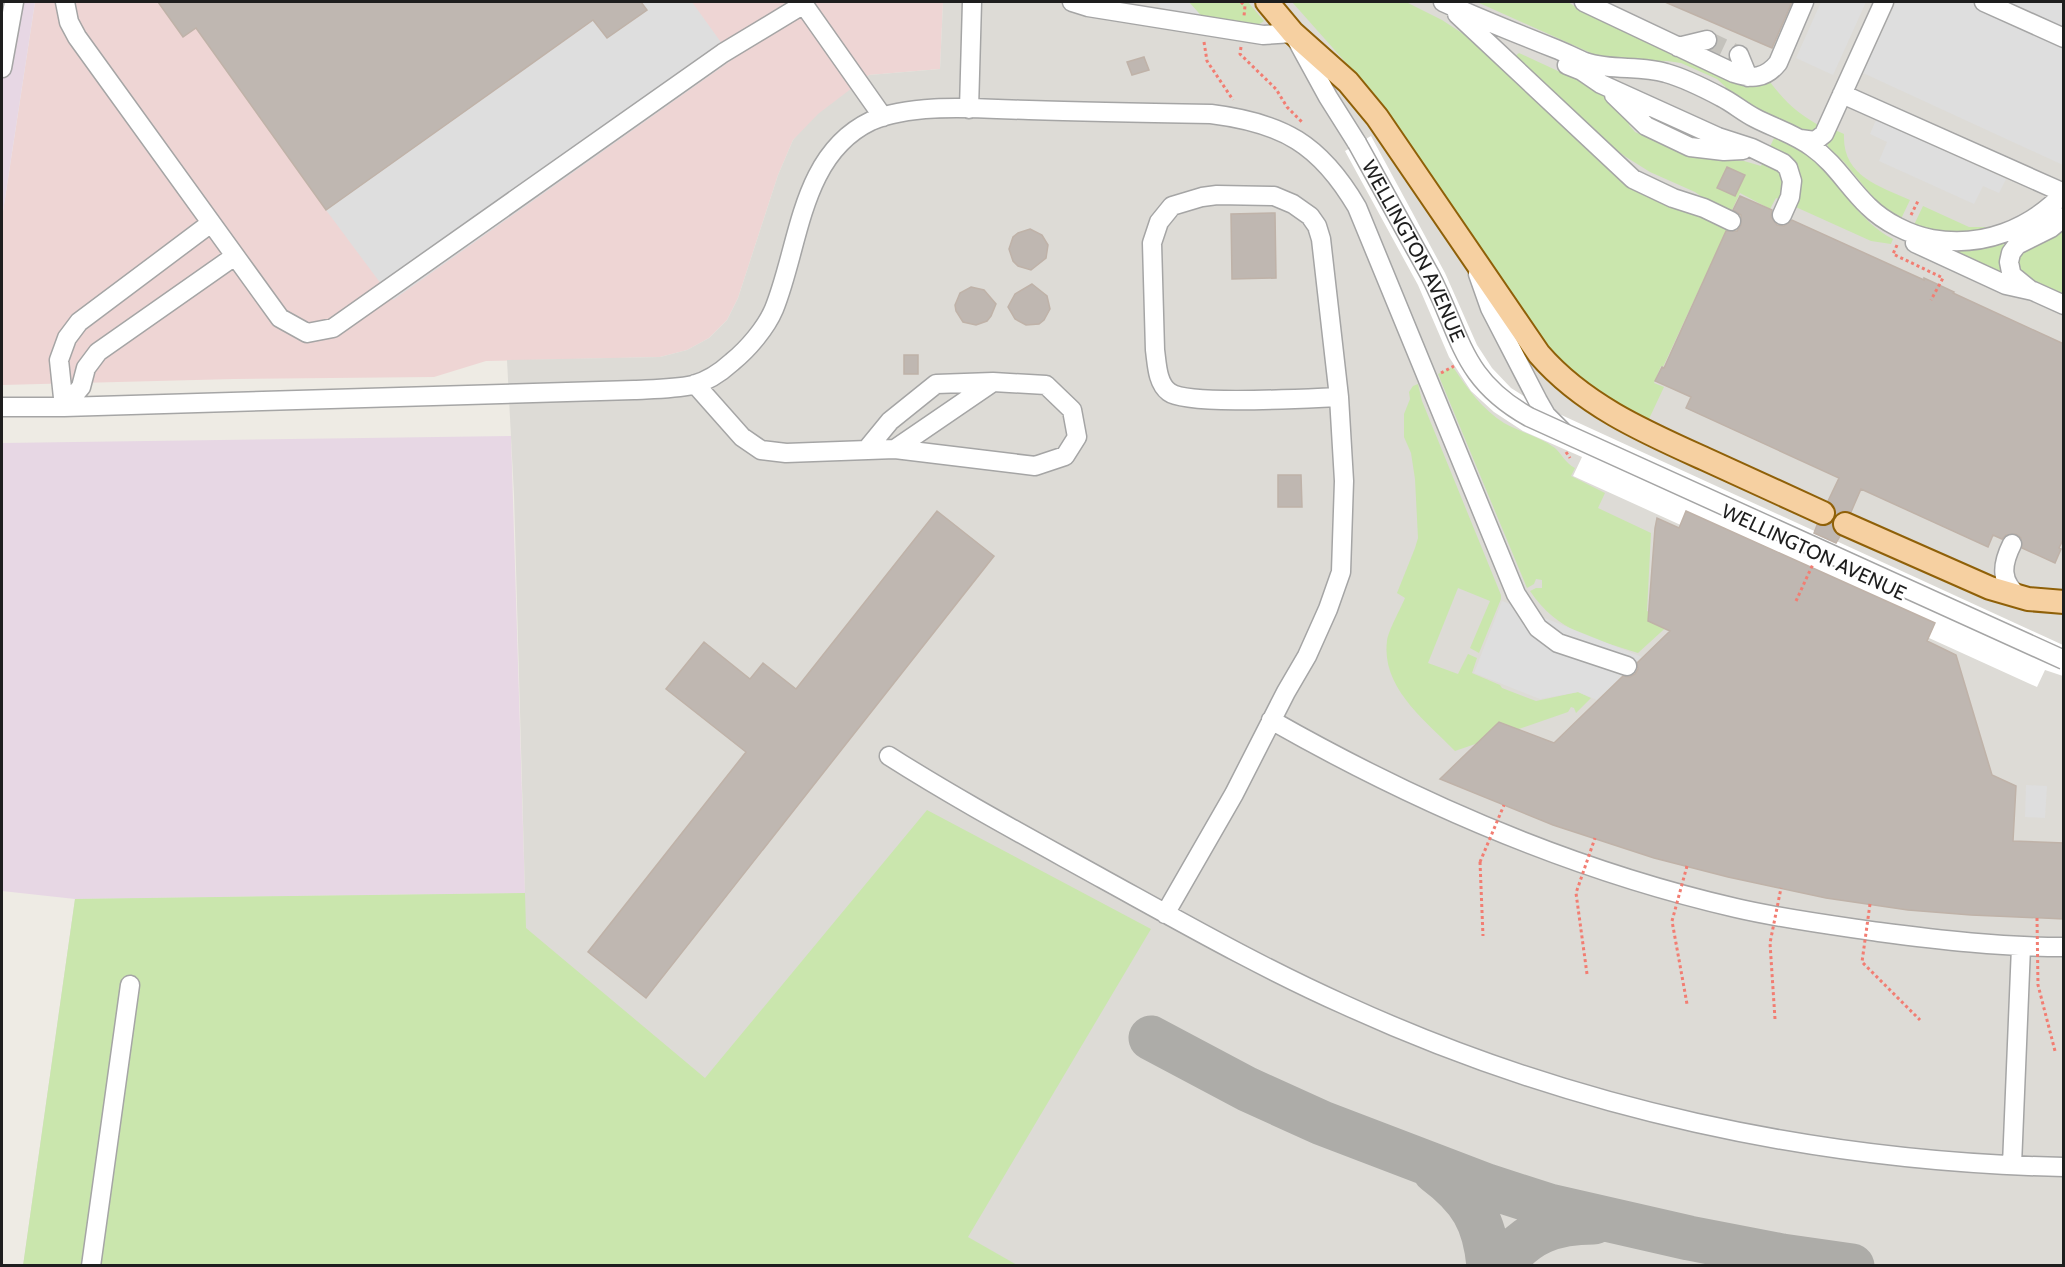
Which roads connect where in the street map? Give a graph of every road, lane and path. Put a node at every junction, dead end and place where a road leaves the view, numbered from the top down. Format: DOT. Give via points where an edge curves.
graph roads {
  1 [pos="14,2"];
  2 [pos="65,2"];
  3 [pos="972,2"];
  4 [pos="1072,2"];
  5 [pos="1267,2"];
  6 [pos="1438,2"];
  7 [pos="1443,2"];
  8 [pos="1584,2"];
  9 [pos="1804,2"];
  10 [pos="1884,2"];
  11 [pos="1984,2"];
  12 [pos="803,3"];
  13 [pos="1202,25"];
  14 [pos="1497,26"];
  15 [pos="1293,33"];
  16 [pos="2064,38"];
  17 [pos="1707,40"];
  18 [pos="1678,47"];
  19 [pos="1739,55"];
  20 [pos="2,68"];
  21 [pos="1633,69"];
  22 [pos="1582,71"];
  23 [pos="1748,77"];
  24 [pos="1601,84"];
  25 [pos="1842,94"];
  26 [pos="969,109"];
  27 [pos="882,117"];
  28 [pos="1755,118"];
  29 [pos="1254,121"];
  30 [pos="1800,139"];
  31 [pos="1758,151"];
  32 [pos="2064,193"];
  33 [pos="1860,197"];
  34 [pos="1918,201"];
  35 [pos="1782,215"];
  36 [pos="1910,216"];
  37 [pos="2064,217"];
  38 [pos="1731,221"];
  39 [pos="211,223"];
  40 [pos="1899,241"];
  41 [pos="1468,248"];
  42 [pos="235,256"];
  43 [pos="2033,291"];
  44 [pos="1931,300"];
  45 [pos="2064,305"];
  46 [pos="993,382"];
  47 [pos="694,384"];
  48 [pos="1339,397"];
  49 [pos="2,407"];
  50 [pos="64,407"];
  51 [pos="867,449"];
  52 [pos="895,449"];
  53 [pos="1823,513"];
  54 [pos="1845,524"];
  55 [pos="2012,544"];
  56 [pos="1818,554"];
  57 [pos="1990,588"];
  58 [pos="2019,597"];
  59 [pos="1796,601"];
  60 [pos="2064,602"];
  61 [pos="2064,610"];
  62 [pos="2064,663"];
  63 [pos="1627,666"];
  64 [pos="1271,720"];
  65 [pos="889,756"];
  66 [pos="1504,805"];
  67 [pos="1594,838"];
  68 [pos="1687,866"];
  69 [pos="1781,888"];
  70 [pos="1870,904"];
  71 [pos="1165,914"];
  72 [pos="2037,918"];
  73 [pos="1483,936"];
  74 [pos="2021,947"];
  75 [pos="2064,947"];
  76 [pos="1587,974"];
  77 [pos="130,985"];
  78 [pos="1687,1004"];
  79 [pos="1775,1019"];
  80 [pos="1920,1020"];
  81 [pos="2055,1051"];
  82 [pos="2012,1165"];
  83 [pos="2064,1167"];
  84 [pos="91,1266"];
  1 -- 20 [label="street"];
  2 -- 39 [label="street" via="77,37"];
  3 -- 26 [label="street"];
  4 -- 13 [label="street"];
  5 -- 15 [label="main road, WELLINGTON AVENUE"];
  6 -- 38 [label="street" via="1464,20 1633,179"];
  7 -- 14 [label="street"];
  8 -- 18 [label="street"];
  9 -- 23 [label="street" via="1778,63 1764,76"];
  10 -- 25 [label="street"];
  11 -- 16 [label="street"];
  12 -- 27 [label="street"];
  12 -- 42 [label="street" via="723,54 333,328 308,333 280,318"];
  13 -- 15 [label="street" via="1263,35"];
  13 -- 29 [label="path" via="1207,61 1233,100"];
  14 -- 21 [label="street" via="1586,62"];
  14 -- 22 [label="street"];
  15 -- 41 [label="main road, WELLINGTON AVENUE" via="1348,82 1377,117"];
  15 -- 62 [label="street, WELLINGTON AVENUE, bridge" via="1431,278 1470,363 1489,388 1513,408"];
  17 -- 18 [label="street"];
  18 -- 23 [label="street"];
  19 -- 23 [label="street"];
  21 -- 28 [label="street" via="1717,106"];
  21 -- 28 [label="street" via="1661,72 1721,97"];
  22 -- 24 [label="street"];
  22 -- 31 [label="street" via="1609,78 1724,129"];
  24 -- 31 [label="street"];
  24 -- 31 [label="street" via="1646,126 1690,147"];
  25 -- 30 [label="street" via="1822,137"];
  25 -- 32 [label="street"];
  26 -- 27 [label="street" via="917,110"];
  26 -- 29 [label="street" via="1211,114"];
  27 -- 47 [label="street" via="849,135 827,159 811,189 774,311 758,335 718,374"];
  28 -- 30 [label="street"];
  29 -- 63 [label="street" via="1292,136 1325,161 1357,207 1516,594 1538,628 1558,643"];
  30 -- 33 [label="street" via="1828,159"];
  31 -- 35 [label="street" via="1783,163 1791,175 1790,197"];
  32 -- 33 [label="street" via="2042,214 2020,227 1967,241 1914,234 1878,215"];
  33 -- 43 [label="street" via="1890,231 2006,285"];
  34 -- 36 [label="path"];
  37 -- 43 [label="street" via="2017,245 2011,253 2013,276"];
  39 -- 42 [label="street"];
  39 -- 50 [label="street" via="79,322 67,338 59,360"];
  40 -- 44 [label="path" via="1893,254 1943,278"];
  41 -- 53 [label="main road, WELLINGTON AVENUE" via="1539,354 1576,390 1645,432"];
  41 -- 56 [label="street, WELLINGTON AVENUE" via="1490,308 1552,423 1591,450"];
  42 -- 50 [label="street" via="98,352 86,368 81,387"];
  43 -- 45 [label="street"];
  46 -- 51 [label="street" via="936,384 890,421"];
  46 -- 52 [label="street"];
  46 -- 52 [label="street" via="1046,385 1072,410 1077,436 1065,456 1035,466"];
  47 -- 50 [label="street" via="634,390"];
  47 -- 51 [label="street" via="742,437 761,450 786,453"];
  48 -- 48 [label="street" via="1321,239 1310,216 1274,196 1210,196 1172,206 1159,222 1152,243 1155,350 1163,386 1178,397 1208,400"];
  48 -- 64 [label="street" via="1344,481 1341,572 1307,656"];
  49 -- 50 [label="street"];
  51 -- 52 [label="street"];
  54 -- 57 [label="main road, WELLINGTON AVENUE"];
  55 -- 58 [label="street" via="2003,573 2010,589"];
  56 -- 59 [label="path"];
  56 -- 62 [label="street, WELLINGTON AVENUE"];
  57 -- 58 [label="main road, WELLINGTON AVENUE"];
  57 -- 61 [label="street" via="2022,601"];
  58 -- 60 [label="main road, WELLINGTON AVENUE"];
  64 -- 71 [label="street" via="1234,794"];
  64 -- 74 [label="street" via="1459,816 1632,880 1737,908 1835,926"];
  65 -- 71 [label="street"];
  66 -- 73 [label="path, bridge" via="1480,862"];
  67 -- 76 [label="path, bridge" via="1576,893"];
  68 -- 78 [label="path, bridge" via="1672,921"];
  69 -- 79 [label="path, bridge" via="1770,944"];
  70 -- 80 [label="path, bridge" via="1862,962"];
  71 -- 82 [label="street" via="1357,1011 1530,1079 1707,1126 1819,1146"];
  72 -- 81 [label="path, bridge" via="2038,985"];
  74 -- 75 [label="street"];
  74 -- 82 [label="street"];
  77 -- 84 [label="street"];
  82 -- 83 [label="street"];
}
